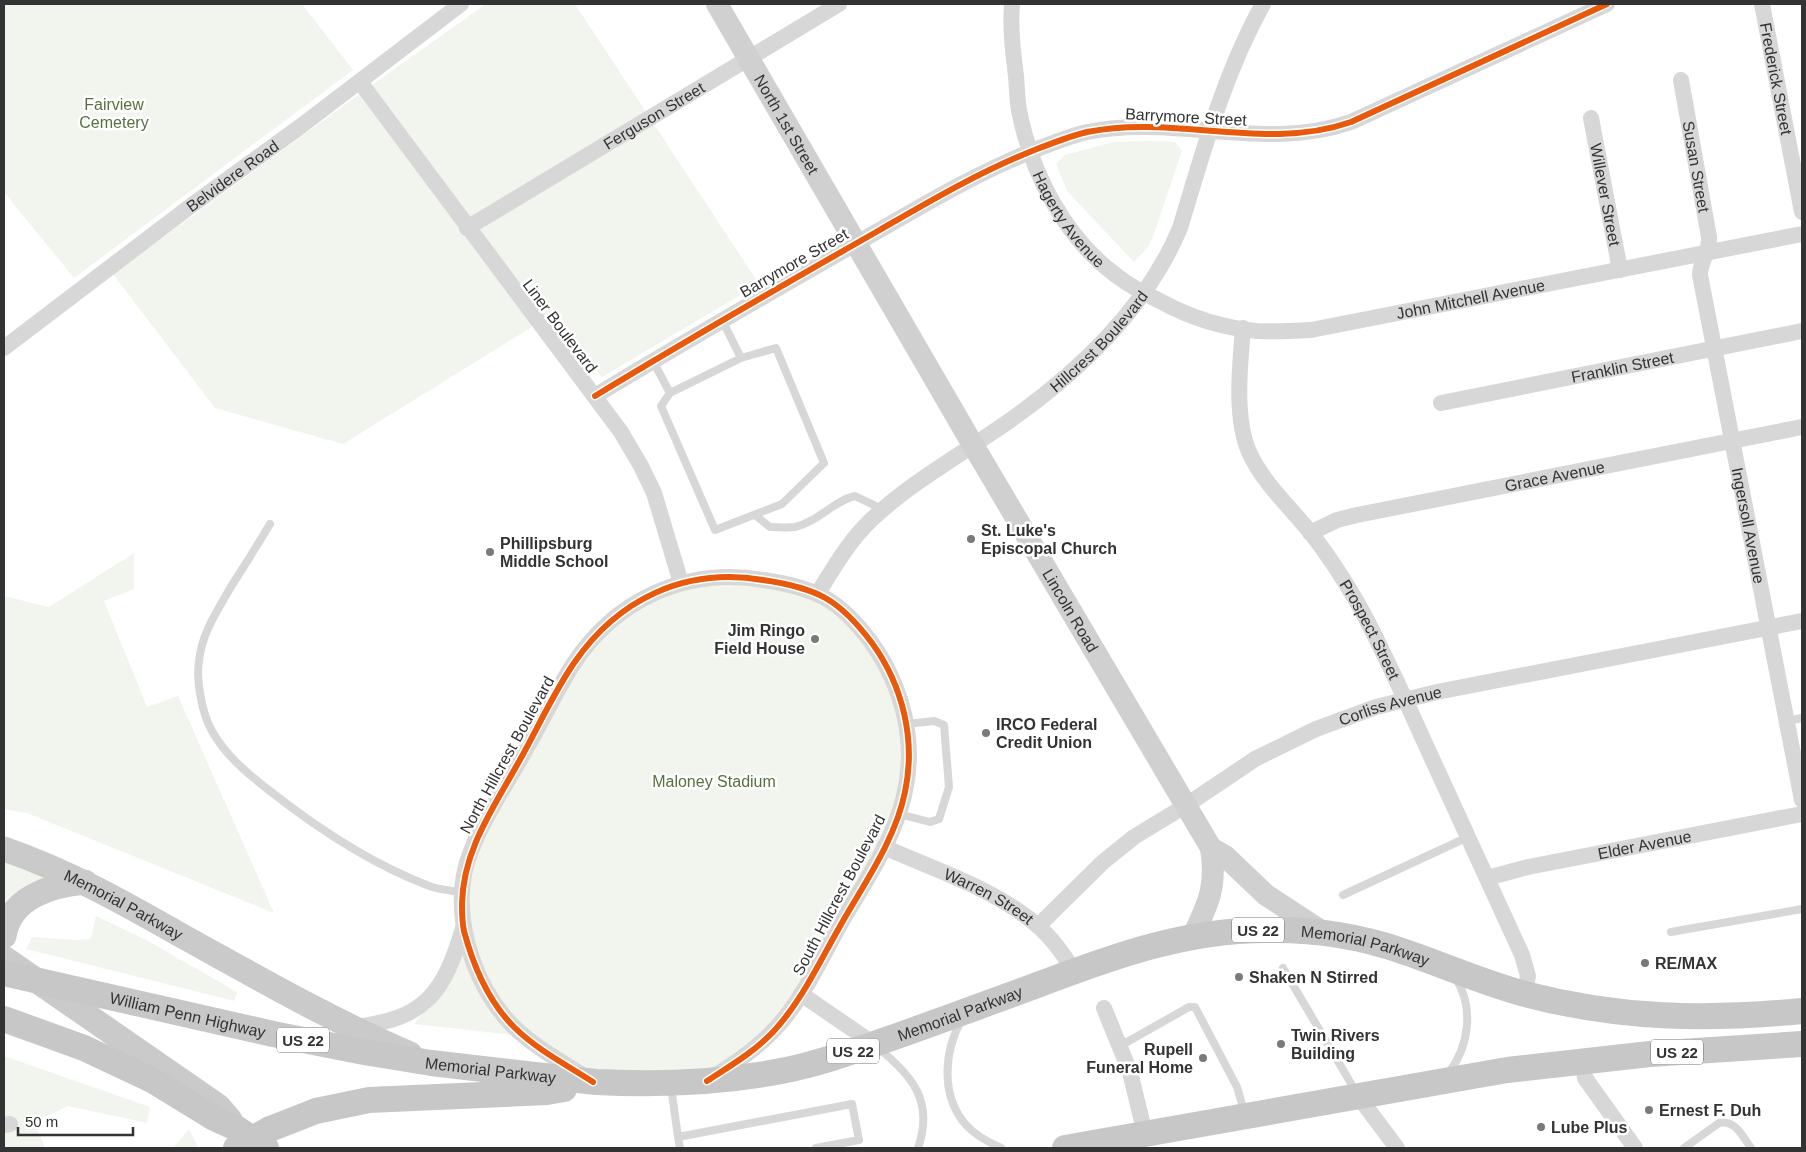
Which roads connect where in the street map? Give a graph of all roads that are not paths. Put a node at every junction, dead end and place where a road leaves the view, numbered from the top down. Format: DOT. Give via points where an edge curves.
graph roads {
  1 [pos="461,4"];
  2 [pos="717,4"];
  3 [pos="839,4"];
  4 [pos="1012,4"];
  5 [pos="1263,4"];
  6 [pos="1607,4"];
  7 [pos="1762,4"];
  8 [pos="748,59"];
  9 [pos="1682,80"];
  10 [pos="360,82"];
  11 [pos="1591,118"];
  12 [pos="1210,130"];
  13 [pos="1031,152"];
  14 [pos="1802,212"];
  15 [pos="468,228"];
  16 [pos="1802,234"];
  17 [pos="856,243"];
  18 [pos="1707,253"];
  19 [pos="1620,270"];
  20 [pos="1143,293"];
  21 [pos="722,320"];
  22 [pos="1243,328"];
  23 [pos="1802,331"];
  24 [pos="4,348"];
  25 [pos="1714,348"];
  26 [pos="741,358"];
  27 [pos="653,362"];
  28 [pos="670,393"];
  29 [pos="595,396"];
  30 [pos="1441,403"];
  31 [pos="1802,427"];
  32 [pos="1732,441"];
  33 [pos="973,445"];
  34 [pos="882,510"];
  35 [pos="755,515"];
  36 [pos="270,524"];
  37 [pos="1310,533"];
  38 [pos="681,583"];
  39 [pos="818,593"];
  40 [pos="1802,621"];
  41 [pos="1769,628"];
  42 [pos="1405,699"];
  43 [pos="1795,720"];
  44 [pos="907,724"];
  45 [pos="1802,800"];
  46 [pos="1185,806"];
  47 [pos="899,814"];
  48 [pos="1802,814"];
  49 [pos="1468,837"];
  50 [pos="884,847"];
  51 [pos="1211,848"];
  52 [pos="4,849"];
  53 [pos="1487,878"];
  54 [pos="85,882"];
  55 [pos="462,892"];
  56 [pos="1342,895"];
  57 [pos="1802,909"];
  58 [pos="1038,926"];
  59 [pos="463,928"];
  60 [pos="1671,932"];
  61 [pos="1324,933"];
  62 [pos="4,936"];
  63 [pos="1193,936"];
  64 [pos="4,957"];
  65 [pos="1448,967"];
  66 [pos="1283,968"];
  67 [pos="1074,971"];
  68 [pos="4,973"];
  69 [pos="801,994"];
  70 [pos="1524,994"];
  71 [pos="1104,1008"];
  72 [pos="967,1011"];
  73 [pos="1802,1011"];
  74 [pos="4,1019"];
  75 [pos="350,1028"];
  76 [pos="874,1044"];
  77 [pos="1802,1044"];
  78 [pos="1120,1046"];
  79 [pos="1582,1060"];
  80 [pos="431,1063"];
  81 [pos="707,1081"];
  82 [pos="593,1082"];
  83 [pos="1442,1082"];
  84 [pos="671,1084"];
  85 [pos="1358,1096"];
  86 [pos="1245,1116"];
  87 [pos="1144,1134"];
  88 [pos="678,1137"];
  89 [pos="236,1138"];
  90 [pos="268,1139"];
  91 [pos="680,1148"];
  92 [pos="816,1148"];
  93 [pos="918,1148"];
  94 [pos="1001,1148"];
  95 [pos="1065,1148"];
  96 [pos="1397,1148"];
  97 [pos="1635,1148"];
  98 [pos="1684,1148"];
  99 [pos="1751,1148"];
  1 -- 10 [label="street, Belvidere Road"];
  2 -- 8 [label="main road, North 1st Street"];
  3 -- 8 [label="street, Ferguson Street"];
  4 -- 13 [label="street, Hagerty Avenue" via="1019,109"];
  5 -- 12 [label="street, Hillcrest Boulevard" via="1226,81"];
  6 -- 12 [label="street, Barrymore Street" via="1351,122 1308,132 1255,134"];
  7 -- 14 [label="street, Frederick Street"];
  8 -- 15 [label="street, Ferguson Street"];
  8 -- 17 [label="main road, North 1st Street"];
  9 -- 18 [label="street, Susan Street" via="1709,237"];
  10 -- 15 [label="street, Liner Boulevard"];
  10 -- 24 [label="street, Belvidere Road"];
  11 -- 19 [label="street, Willever Street"];
  12 -- 13 [label="street, Barrymore Street" via="1121,127 1073,135"];
  12 -- 20 [label="street, Hillcrest Boulevard" via="1180,228 1170,252"];
  13 -- 17 [label="street, Barrymore Street" via="986,171"];
  13 -- 20 [label="street, Hagerty Avenue" via="1055,207 1075,235 1116,276"];
  15 -- 29 [label="street, Liner Boulevard"];
  16 -- 18 [label="street, John Mitchell Avenue"];
  17 -- 21 [label="street, Barrymore Street"];
  17 -- 33 [label="main road, Lincoln Road"];
  18 -- 19 [label="street, John Mitchell Avenue"];
  18 -- 25 [label="street, Ingersoll Avenue" via="1700,275"];
  19 -- 22 [label="street, John Mitchell Avenue" via="1311,330"];
  20 -- 22 [label="street, John Mitchell Avenue" via="1198,318"];
  20 -- 33 [label="street, Hillcrest Boulevard" via="1126,316 1068,375"];
  21 -- 26 [label="lane"];
  21 -- 27 [label="street, Barrymore Street"];
  22 -- 37 [label="street, Prospect Street" via="1240,412 1245,439 1263,474"];
  23 -- 25 [label="street, Franklin Street"];
  25 -- 30 [label="street, Franklin Street"];
  25 -- 32 [label="street, Ingersoll Avenue"];
  26 -- 28 [label="lane"];
  26 -- 35 [label="lane" via="776,348 824,463 782,504"];
  27 -- 28 [label="lane"];
  27 -- 29 [label="street, Barrymore Street"];
  28 -- 35 [label="lane" via="661,406 715,530"];
  29 -- 38 [label="street, Liner Boulevard" via="621,432 654,493"];
  31 -- 32 [label="street, Grace Avenue"];
  32 -- 37 [label="street, Grace Avenue" via="1357,515"];
  32 -- 41 [label="street, Ingersoll Avenue"];
  33 -- 34 [label="street, Hillcrest Boulevard" via="927,474"];
  33 -- 46 [label="main road, Lincoln Road"];
  34 -- 35 [label="lane" via="855,496 844,498 815,518 794,527 770,527"];
  34 -- 39 [label="street, Hillcrest Boulevard" via="844,551"];
  36 -- 55 [label="lane" via="202,640 198,662 199,685 211,731 248,774 347,844 408,877 435,888"];
  37 -- 42 [label="street, Prospect Street" via="1358,604"];
  38 -- 39 [label="street, North Hillcrest Boulevard" via="732,576 778,582"];
  38 -- 55 [label="street, North Hillcrest Boulevard" via="657,591 616,617 573,664 487,818 471,851"];
  39 -- 44 [label="street, South Hillcrest Boulevard" via="849,615 876,649 895,683"];
  40 -- 41 [label="street, Corliss Avenue"];
  41 -- 42 [label="street, Corliss Avenue"];
  41 -- 43 [label="street, Ingersoll Avenue"];
  42 -- 46 [label="street, Corliss Avenue" via="1346,718 1288,742 1255,759"];
  42 -- 49 [label="street, Prospect Street"];
  43 -- 45 [label="street, Ingersoll Avenue"];
  44 -- 47 [label="street, South Hillcrest Boulevard" via="909,767"];
  44 -- 47 [label="lane" via="934,721 944,725 948,787 939,819 930,822"];
  46 -- 51 [label="main road, Lincoln Road"];
  46 -- 58 [label="street, Corliss Avenue" via="1118,849"];
  47 -- 50 [label="street, South Hillcrest Boulevard"];
  48 -- 53 [label="street, Elder Avenue" via="1528,867"];
  49 -- 53 [label="street, Prospect Street"];
  49 -- 56 [label="lane"];
  50 -- 58 [label="street, Warren Street" via="985,891"];
  50 -- 69 [label="street, South Hillcrest Boulevard"];
  51 -- 61 [label="main road, Lincoln Road" via="1225,856 1266,895"];
  51 -- 63 [label="main road, Lincoln Road" via="1212,888"];
  52 -- 54 [label="main road, Memorial Parkway"];
  53 -- 70 [label="street, Prospect Street" via="1527,966"];
  54 -- 62 [label="main road" via="58,886 32,897 17,909"];
  54 -- 75 [label="main road, Memorial Parkway"];
  55 -- 59 [label="street, North Hillcrest Boulevard"];
  57 -- 60 [label="lane"];
  58 -- 67 [label="street, Warren Street"];
  59 -- 75 [label="street, North Hillcrest Boulevard" via="443,981 428,999 391,1021"];
  59 -- 82 [label="street, North Hillcrest Boulevard" via="486,989 508,1020 534,1044"];
  61 -- 63 [label="highway, Memorial Parkway / US 22" via="1255,930"];
  61 -- 65 [label="highway, Memorial Parkway / US 22" via="1380,944"];
  63 -- 67 [label="highway, Memorial Parkway / US 22" via="1152,945"];
  64 -- 89 [label="main road" via="218,1106"];
  65 -- 70 [label="highway, Memorial Parkway / US 22"];
  65 -- 83 [label="lane" via="1463,993 1467,1029 1457,1062"];
  66 -- 85 [label="lane"];
  67 -- 72 [label="highway, Memorial Parkway / US 22"];
  68 -- 80 [label="highway, William Penn Highway / US 22, bridge" via="273,1034"];
  69 -- 76 [label="street, South Hillcrest Boulevard"];
  69 -- 81 [label="street, South Hillcrest Boulevard" via="773,1032"];
  70 -- 73 [label="highway, Memorial Parkway / US 22" via="1587,1008 1663,1016 1722,1017"];
  71 -- 78 [label="street"];
  72 -- 76 [label="highway, Memorial Parkway / US 22"];
  72 -- 94 [label="lane" via="949,1050 947,1075 950,1097 966,1125"];
  74 -- 89 [label="highway" via="60,1038 152,1080 214,1118"];
  75 -- 80 [label="main road, Memorial Parkway"];
  76 -- 81 [label="highway, Memorial Parkway / US 22" via="786,1070"];
  76 -- 93 [label="lane" via="907,1074 918,1092 923,1125"];
  77 -- 79 [label="highway, US 22"];
  78 -- 86 [label="lane" via="1189,1007 1195,1007 1237,1087"];
  78 -- 87 [label="street" via="1130,1072"];
  79 -- 83 [label="highway, US 22"];
  79 -- 97 [label="street" via="1585,1078"];
  80 -- 82 [label="highway, Memorial Parkway / US 22"];
  81 -- 84 [label="highway, Memorial Parkway / US 22"];
  82 -- 84 [label="highway, Memorial Parkway / US 22"];
  82 -- 90 [label="highway" via="547,1092 369,1100 316,1111"];
  83 -- 85 [label="highway, US 22"];
  84 -- 88 [label="lane"];
  85 -- 86 [label="highway, US 22"];
  85 -- 96 [label="street"];
  86 -- 87 [label="highway, US 22"];
  87 -- 95 [label="highway, US 22"];
  88 -- 91 [label="lane"];
  88 -- 92 [label="lane" via="852,1104 859,1140"];
  89 -- 90 [label="highway, bridge"];
  98 -- 99 [label="lane" via="1724,1122 1733,1125"];
}
